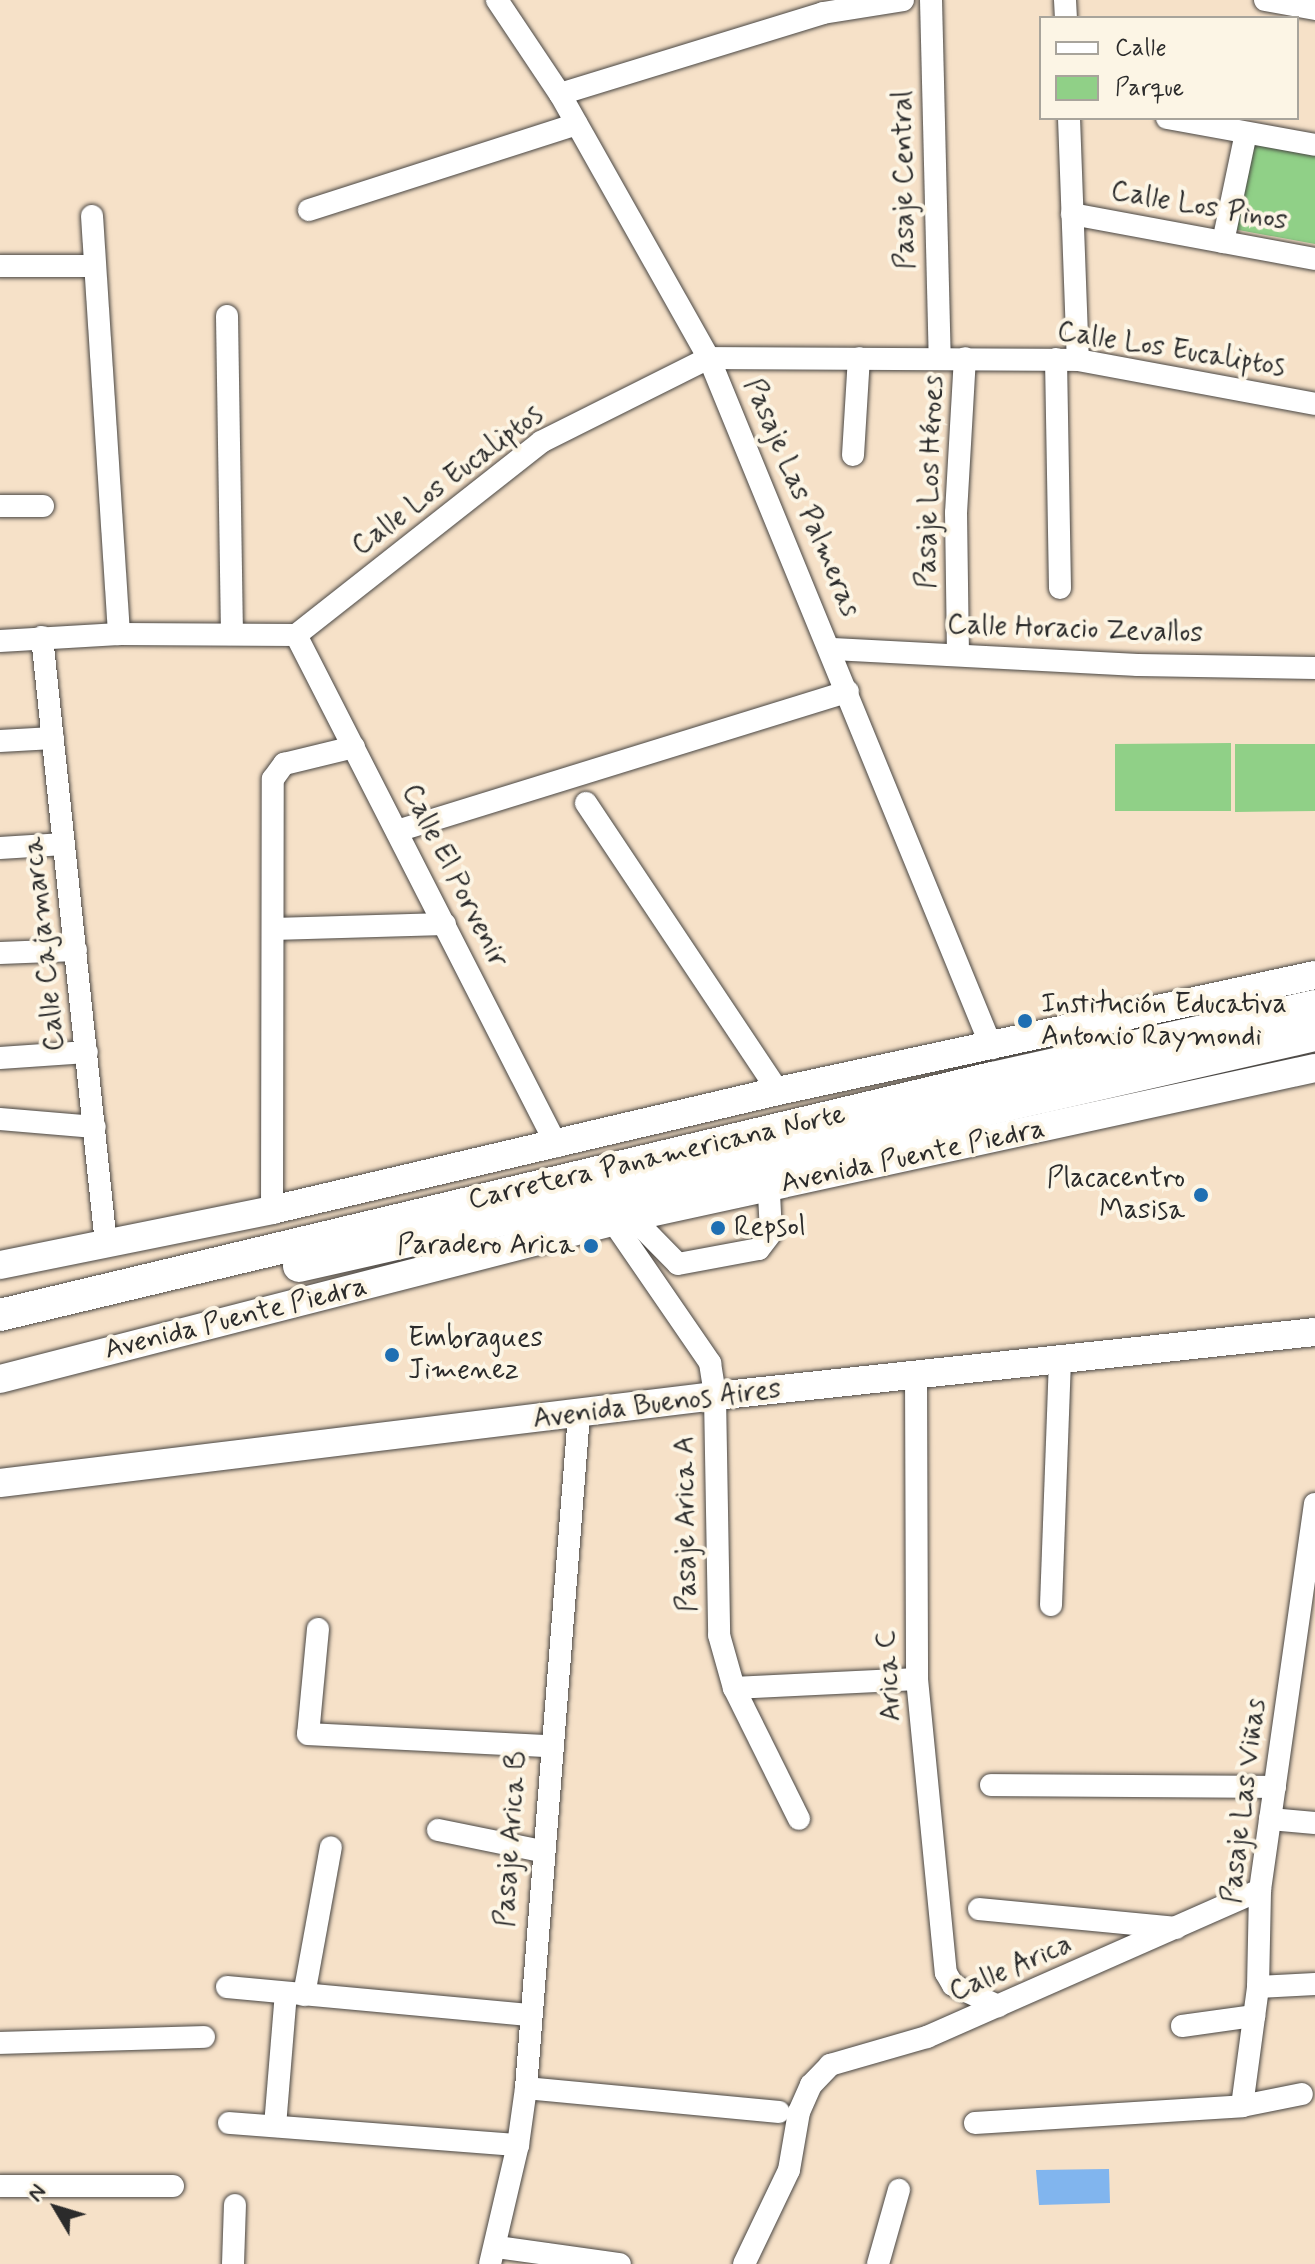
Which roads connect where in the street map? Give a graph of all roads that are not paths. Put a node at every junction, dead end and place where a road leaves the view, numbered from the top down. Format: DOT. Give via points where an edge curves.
graph roads {
  1 [pos="497,0"];
  2 [pos="903,0"];
  3 [pos="931,0"];
  4 [pos="1265,0"];
  5 [pos="822,6"];
  6 [pos="1315,9"];
  7 [pos="560,94"];
  8 [pos="1069,120"];
  9 [pos="1178,120"];
  10 [pos="577,124"];
  11 [pos="1246,133"];
  12 [pos="1315,145"];
  13 [pos="309,210"];
  14 [pos="1072,214"];
  15 [pos="92,216"];
  16 [pos="1223,242"];
  17 [pos="1315,259"];
  18 [pos="0,266"];
  19 [pos="95,266"];
  20 [pos="227,316"];
  21 [pos="709,358"];
  22 [pos="859,358"];
  23 [pos="940,358"];
  24 [pos="965,358"];
  25 [pos="1067,360"];
  26 [pos="1315,404"];
  27 [pos="853,455"];
  28 [pos="0,506"];
  29 [pos="43,506"];
  30 [pos="1060,588"];
  31 [pos="119,634"];
  32 [pos="232,634"];
  33 [pos="296,635"];
  34 [pos="42,637"];
  35 [pos="0,641"];
  36 [pos="833,649"];
  37 [pos="958,655"];
  38 [pos="1315,668"];
  39 [pos="848,691"];
  40 [pos="53,738"];
  41 [pos="0,741"];
  42 [pos="354,747"];
  43 [pos="586,803"];
  44 [pos="397,831"];
  45 [pos="64,844"];
  46 [pos="0,848"];
  47 [pos="445,924"];
  48 [pos="273,929"];
  49 [pos="76,950"];
  50 [pos="0,953"];
  51 [pos="1315,975"];
  52 [pos="1315,1006"];
  53 [pos="1315,1035"];
  54 [pos="992,1048"];
  55 [pos="87,1052"];
  56 [pos="0,1058"];
  57 [pos="1315,1068"];
  58 [pos="778,1091"];
  59 [pos="0,1119"];
  60 [pos="95,1127"];
  61 [pos="557,1146"];
  62 [pos="768,1174"];
  63 [pos="614,1208"];
  64 [pos="272,1210"];
  65 [pos="106,1244"];
  66 [pos="0,1265"];
  67 [pos="0,1315"];
  68 [pos="1315,1332"];
  69 [pos="0,1335"];
  70 [pos="1060,1361"];
  71 [pos="916,1374"];
  72 [pos="0,1379"];
  73 [pos="715,1396"];
  74 [pos="579,1415"];
  75 [pos="0,1483"];
  76 [pos="1315,1504"];
  77 [pos="1311,1568"];
  78 [pos="1051,1605"];
  79 [pos="318,1629"];
  80 [pos="917,1679"];
  81 [pos="734,1688"];
  82 [pos="549,1746"];
  83 [pos="991,1785"];
  84 [pos="1275,1787"];
  85 [pos="799,1819"];
  86 [pos="1270,1819"];
  87 [pos="1315,1823"];
  88 [pos="438,1830"];
  89 [pos="331,1847"];
  90 [pos="541,1851"];
  91 [pos="1260,1890"];
  92 [pos="979,1909"];
  93 [pos="1177,1928"];
  94 [pos="1315,1984"];
  95 [pos="227,1987"];
  96 [pos="1258,1987"];
  97 [pos="295,1994"];
  98 [pos="998,2006"];
  99 [pos="529,2015"];
  100 [pos="1254,2016"];
  101 [pos="1182,2026"];
  102 [pos="204,2037"];
  103 [pos="0,2043"];
  104 [pos="526,2088"];
  105 [pos="1302,2094"];
  106 [pos="1242,2106"];
  107 [pos="789,2112"];
  108 [pos="229,2123"];
  109 [pos="975,2123"];
  110 [pos="275,2126"];
  111 [pos="518,2145"];
  112 [pos="0,2186"];
  113 [pos="173,2186"];
  114 [pos="899,2190"];
  115 [pos="235,2205"];
  116 [pos="494,2255"];
  117 [pos="233,2264"];
  118 [pos="620,2264"];
  119 [pos="744,2264"];
  120 [pos="878,2264"];
  1 -- 7 [label="street, Pasaje Las Palmeras"];
  2 -- 5 [label="street"];
  3 -- 23 [label="street, Pasaje Central"];
  4 -- 6 [label="street"];
  5 -- 7 [label="street"];
  7 -- 10 [label="street, Pasaje Las Palmeras"];
  8 -- 14 [label="street"];
  9 -- 11 [label="street"];
  10 -- 13 [label="street"];
  10 -- 21 [label="street, Pasaje Las Palmeras"];
  11 -- 12 [label="street"];
  11 -- 16 [label="street"];
  14 -- 16 [label="street, Calle Los Pinos"];
  14 -- 25 [label="street"];
  15 -- 19 [label="street"];
  16 -- 17 [label="street, Calle Los Pinos"];
  18 -- 19 [label="street"];
  19 -- 31 [label="street"];
  20 -- 32 [label="street"];
  21 -- 22 [label="street, Calle Los Eucaliptos"];
  21 -- 33 [label="street, Calle Los Eucaliptos" via="541,442"];
  21 -- 36 [label="street, Pasaje Las Palmeras"];
  22 -- 23 [label="street, Calle Los Eucaliptos"];
  22 -- 27 [label="street"];
  23 -- 24 [label="street, Calle Los Eucaliptos"];
  24 -- 25 [label="street, Calle Los Eucaliptos"];
  24 -- 37 [label="street, Pasaje Los Héroes" via="956,513"];
  25 -- 26 [label="street, Calle Los Eucaliptos"];
  25 -- 30 [label="street"];
  28 -- 29 [label="street"];
  31 -- 32 [label="street"];
  31 -- 34 [label="street"];
  32 -- 33 [label="street"];
  33 -- 42 [label="street, Calle El Porvenir"];
  34 -- 35 [label="street"];
  34 -- 40 [label="street, Calle Cajamarca"];
  36 -- 37 [label="street, Calle Horacio Zevallos"];
  36 -- 39 [label="street, Pasaje Las Palmeras"];
  37 -- 38 [label="street, Calle Horacio Zevallos"];
  39 -- 44 [label="street"];
  39 -- 54 [label="street, Pasaje Las Palmeras"];
  40 -- 41 [label="street"];
  40 -- 45 [label="street, Calle Cajamarca"];
  42 -- 44 [label="street, Calle El Porvenir"];
  42 -- 48 [label="street" via="275,770"];
  43 -- 58 [label="street"];
  44 -- 47 [label="street, Calle El Porvenir"];
  45 -- 46 [label="street"];
  45 -- 49 [label="street, Calle Cajamarca"];
  47 -- 48 [label="street"];
  47 -- 61 [label="street, Calle El Porvenir"];
  48 -- 64 [label="street"];
  49 -- 50 [label="street"];
  49 -- 55 [label="street, Calle Cajamarca"];
  51 -- 54 [label="main road"];
  52 -- 67 [label="highway, Carretera Panamericana Norte"];
  53 -- 62 [label="highway, Carretera Panamericana Norte"];
  54 -- 58 [label="main road"];
  55 -- 56 [label="street"];
  55 -- 60 [label="street, Calle Cajamarca"];
  57 -- 62 [label="main road, Avenida Puente Piedra"];
  58 -- 61 [label="main road"];
  59 -- 60 [label="street"];
  60 -- 65 [label="street, Calle Cajamarca"];
  61 -- 64 [label="main road"];
  62 -- 63 [label="highway, Carretera Panamericana Norte"];
  62 -- 63 [label="street" via="767,1243 685,1264 672,1260"];
  63 -- 69 [label="highway, Carretera Panamericana Norte"];
  63 -- 72 [label="main road, Avenida Puente Piedra"];
  63 -- 73 [label="street, Pasaje Arica A" via="710,1363"];
  64 -- 65 [label="main road"];
  65 -- 66 [label="main road"];
  68 -- 70 [label="main road, Avenida Buenos Aires"];
  70 -- 71 [label="main road, Avenida Buenos Aires"];
  70 -- 78 [label="street"];
  71 -- 73 [label="main road, Avenida Buenos Aires"];
  71 -- 80 [label="street, Arica C"];
  73 -- 74 [label="main road, Avenida Buenos Aires"];
  73 -- 81 [label="street, Pasaje Arica A" via="719,1635"];
  74 -- 75 [label="main road, Avenida Buenos Aires"];
  74 -- 82 [label="street, Pasaje Arica B"];
  76 -- 77 [label="street, Pasaje Las Viñas"];
  77 -- 84 [label="street, Pasaje Las Viñas"];
  79 -- 82 [label="street" via="308,1734"];
  80 -- 81 [label="street"];
  80 -- 98 [label="street, Arica C" via="946,1973 953,1985"];
  81 -- 85 [label="street, Pasaje Arica A"];
  82 -- 90 [label="street, Pasaje Arica B"];
  83 -- 84 [label="street"];
  84 -- 86 [label="street, Pasaje Las Viñas"];
  86 -- 87 [label="street"];
  86 -- 91 [label="street, Pasaje Las Viñas"];
  88 -- 90 [label="street"];
  89 -- 97 [label="street"];
  90 -- 99 [label="street, Pasaje Arica B"];
  91 -- 93 [label="street, Calle Arica"];
  91 -- 96 [label="street, Pasaje Las Viñas"];
  92 -- 93 [label="street"];
  93 -- 98 [label="street, Calle Arica"];
  94 -- 96 [label="street"];
  95 -- 97 [label="street"];
  96 -- 100 [label="street, Pasaje Las Viñas"];
  97 -- 99 [label="street"];
  97 -- 110 [label="street"];
  98 -- 107 [label="street, Calle Arica" via="927,2037 830,2065"];
  99 -- 104 [label="street, Pasaje Arica B"];
  100 -- 101 [label="street"];
  100 -- 106 [label="street, Pasaje Las Viñas"];
  102 -- 103 [label="street"];
  104 -- 107 [label="street"];
  104 -- 111 [label="street, Pasaje Arica B"];
  105 -- 106 [label="street"];
  106 -- 109 [label="street"];
  107 -- 119 [label="street, Calle Arica" via="789,2170"];
  108 -- 110 [label="street"];
  110 -- 111 [label="street"];
  111 -- 116 [label="street, Pasaje Arica B"];
  112 -- 113 [label="street"];
  114 -- 120 [label="street"];
  115 -- 117 [label="street"];
  116 -- 118 [label="street"];
}
